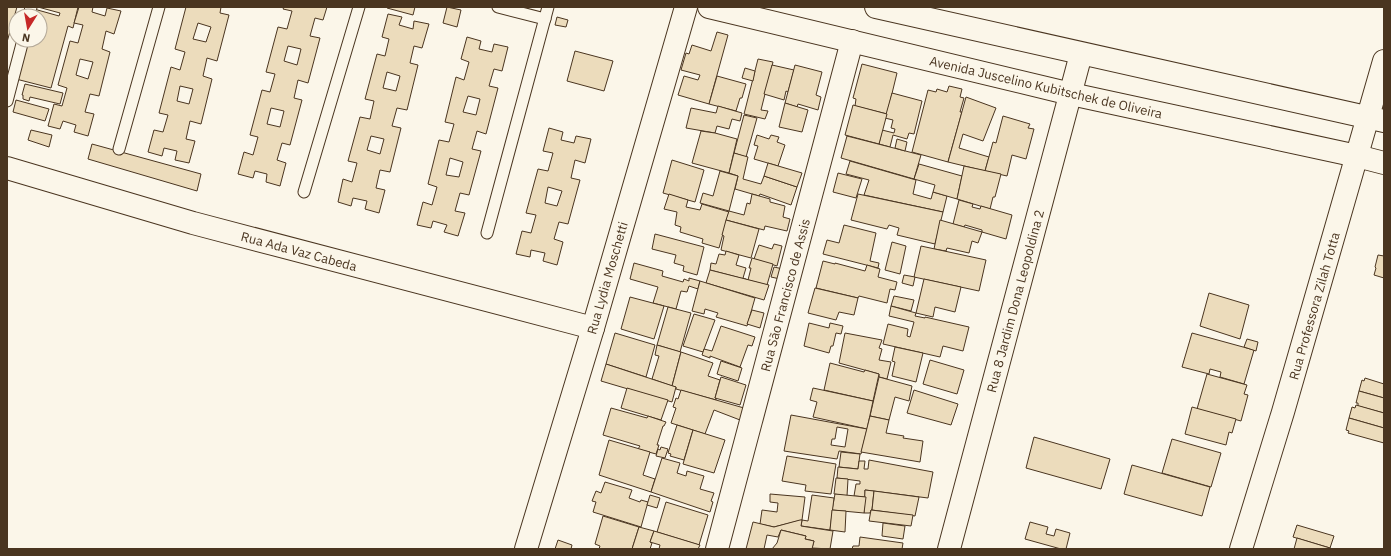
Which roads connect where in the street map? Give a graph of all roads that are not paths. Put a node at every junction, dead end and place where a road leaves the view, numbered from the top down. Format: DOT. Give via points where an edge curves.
graph roads {
  1 [pos="159,7"];
  2 [pos="359,7"];
  3 [pos="498,7"];
  4 [pos="548,7"];
  5 [pos="686,7"];
  6 [pos="709,7"];
  7 [pos="876,7"];
  8 [pos="545,19"];
  9 [pos="852,41"];
  10 [pos="21,48"];
  11 [pos="1081,54"];
  12 [pos="1384,61"];
  13 [pos="1070,94"];
  14 [pos="7,101"];
  15 [pos="1376,119"];
  16 [pos="119,149"];
  17 [pos="1357,156"];
  18 [pos="1384,164"];
  19 [pos="7,168"];
  20 [pos="304,192"];
  21 [pos="487,233"];
  22 [pos="593,328"];
  23 [pos="526,549"];
  24 [pos="717,549"];
  25 [pos="948,549"];
  26 [pos="1241,549"];
  1 -- 16 [label="lane"];
  2 -- 20 [label="lane"];
  3 -- 8 [label="lane"];
  4 -- 8 [label="lane"];
  5 -- 22 [label="street, Rua Lydia Moschetti"];
  6 -- 9 [label="street, Avenida Juscelino Kubitschek de Oliveira"];
  7 -- 11 [label="street"];
  8 -- 21 [label="lane"];
  9 -- 13 [label="street, Avenida Juscelino Kubitschek de Oliveira"];
  9 -- 24 [label="street, Rua São Francisco de Assis"];
  10 -- 14 [label="lane"];
  11 -- 13 [label="street, Rua 8 Jardim Dona Leopoldina 2"];
  11 -- 15 [label="street"];
  12 -- 15 [label="street, Rua Professora Zilah Totta"];
  13 -- 17 [label="street, Avenida Juscelino Kubitschek de Oliveira"];
  13 -- 25 [label="street, Rua 8 Jardim Dona Leopoldina 2"];
  15 -- 17 [label="street, Rua Professora Zilah Totta"];
  17 -- 18 [label="street, Avenida Juscelino Kubitschek de Oliveira"];
  17 -- 26 [label="street, Rua Professora Zilah Totta" via="1284,412"];
  19 -- 22 [label="street, Rua Ada Vaz Cabeda" via="193,223"];
  22 -- 23 [label="street, Rua Lydia Moschetti"];
}
